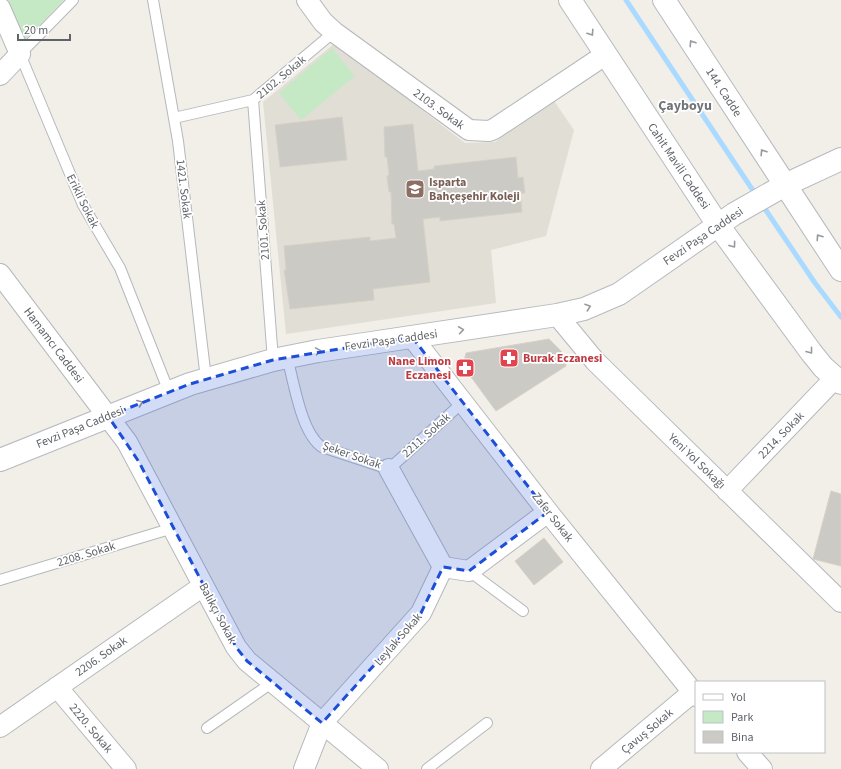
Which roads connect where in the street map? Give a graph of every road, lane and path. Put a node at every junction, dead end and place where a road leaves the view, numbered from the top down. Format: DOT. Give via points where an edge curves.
graph roads {
  1 [pos="72,0"];
  2 [pos="153,0"];
  3 [pos="307,0"];
  4 [pos="570,0"];
  5 [pos="664,0"];
  6 [pos="0,8"];
  7 [pos="334,32"];
  8 [pos="20,54"];
  9 [pos="606,56"];
  10 [pos="0,75"];
  11 [pos="253,100"];
  12 [pos="174,118"];
  13 [pos="841,159"];
  14 [pos="785,185"];
  15 [pos="726,220"];
  16 [pos="841,270"];
  17 [pos="0,274"];
  18 [pos="557,315"];
  19 [pos="412,337"];
  20 [pos="280,359"];
  21 [pos="206,379"];
  22 [pos="838,381"];
  23 [pos="169,392"];
  24 [pos="462,402"];
  25 [pos="108,416"];
  26 [pos="0,460"];
  27 [pos="390,469"];
  28 [pos="728,491"];
  29 [pos="548,512"];
  30 [pos="173,528"];
  31 [pos="443,567"];
  32 [pos="469,571"];
  33 [pos="0,580"];
  34 [pos="203,586"];
  35 [pos="841,602"];
  36 [pos="523,610"];
  37 [pos="273,682"];
  38 [pos="57,687"];
  39 [pos="695,694"];
  40 [pos="322,723"];
  41 [pos="488,723"];
  42 [pos="0,727"];
  43 [pos="207,728"];
  44 [pos="748,753"];
  45 [pos="126,769"];
  46 [pos="304,769"];
  47 [pos="378,769"];
  48 [pos="427,769"];
  49 [pos="601,769"];
  50 [pos="762,769"];
  1 -- 8 [label="lane"];
  2 -- 12 [label="lane, 1421. Sokak"];
  3 -- 7 [label="street, 2103. Sokak"];
  4 -- 9 [label="street, Cahit Mavili Caddesi, one-way"];
  14 -- 5 [label="street, 144. Cadde, one-way"];
  6 -- 8 [label="street, Erikli Sokak"];
  7 -- 9 [label="street, 2103. Sokak" via="469,130 494,129"];
  7 -- 11 [label="lane, 2102. Sokak"];
  8 -- 10 [label="street"];
  8 -- 23 [label="lane, Erikli Sokak" via="83,205 120,268"];
  9 -- 15 [label="street, Cahit Mavili Caddesi"];
  11 -- 12 [label="lane, 2102. Sokak"];
  11 -- 20 [label="lane, 2101. Sokak"];
  12 -- 21 [label="lane, 1421. Sokak"];
  13 -- 14 [label="street, Fevzi Paşa Caddesi"];
  14 -- 15 [label="street, Fevzi Paşa Caddesi"];
  16 -- 14 [label="street, 144. Cadde, one-way"];
  18 -- 15 [label="street, Fevzi Paşa Caddesi, one-way" via="584,309 619,294"];
  15 -- 22 [label="street, Cahit Mavili Caddesi, one-way" via="811,352"];
  17 -- 25 [label="street, Hamamcı Caddesi"];
  19 -- 18 [label="street, Fevzi Paşa Caddesi, one-way"];
  18 -- 28 [label="street, Yeni Yol Sokağı" via="595,361"];
  20 -- 19 [label="street, Fevzi Paşa Caddesi, one-way"];
  19 -- 24 [label="street, Zafer Sokak"];
  20 -- 21 [label="street, Fevzi Paşa Caddesi"];
  20 -- 27 [label="lane, Şeker Sokak" via="310,435 316,443"];
  21 -- 23 [label="street, Fevzi Paşa Caddesi"];
  22 -- 28 [label="street, 2214. Sokak"];
  25 -- 23 [label="street, Fevzi Paşa Caddesi, one-way"];
  24 -- 27 [label="lane, 2211. Sokak"];
  24 -- 29 [label="street, Zafer Sokak"];
  25 -- 26 [label="street, Fevzi Paşa Caddesi"];
  25 -- 30 [label="street, Balıkçı Sokak" via="139,462"];
  27 -- 31 [label="street, Şeker Sokak"];
  28 -- 35 [label="street, Yeni Yol Sokağı"];
  29 -- 32 [label="street"];
  29 -- 39 [label="street, Zafer Sokak"];
  30 -- 33 [label="lane, 2208. Sokak"];
  30 -- 34 [label="street, Balıkçı Sokak"];
  31 -- 32 [label="street"];
  31 -- 40 [label="street, Leylak Sokak" via="421,613"];
  32 -- 36 [label="lane"];
  34 -- 37 [label="street, Balıkçı Sokak" via="236,647 247,661"];
  34 -- 38 [label="street, 2206. Sokak"];
  37 -- 40 [label="street, Balıkçı Sokak"];
  37 -- 43 [label="lane"];
  38 -- 42 [label="street, 2206. Sokak"];
  38 -- 45 [label="street, 2220. Sokak"];
  39 -- 49 [label="street, Çavuş Sokak"];
  40 -- 46 [label="street, Leylak Sokak"];
  40 -- 47 [label="street, Balıkçı Sokak"];
  41 -- 48 [label="lane"];
  44 -- 50 [label="street"];
}
